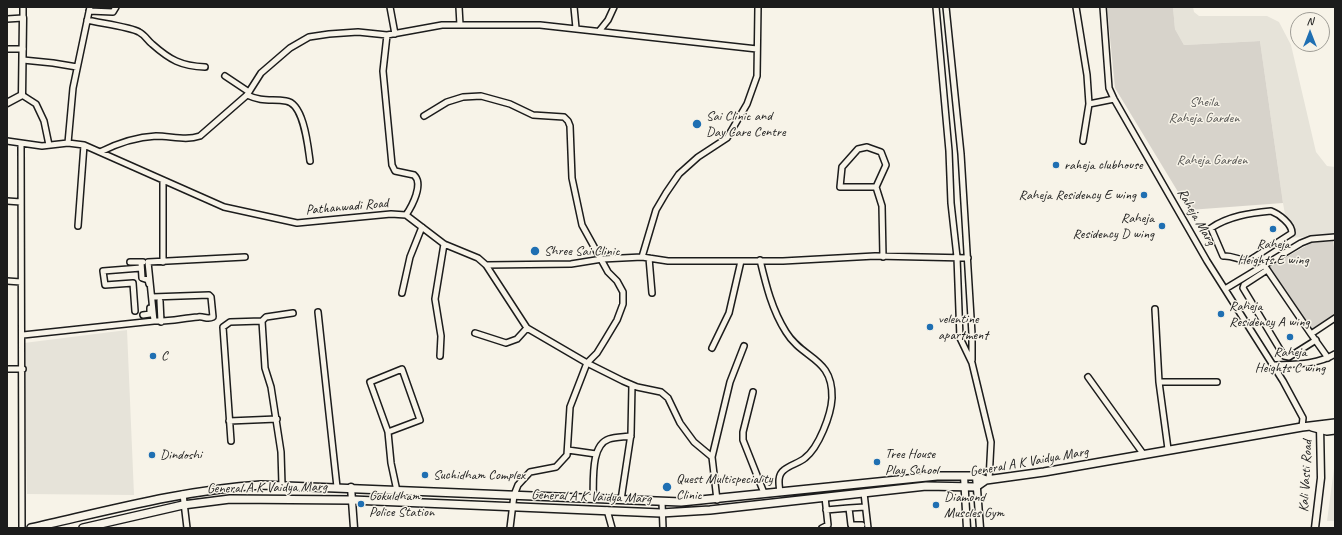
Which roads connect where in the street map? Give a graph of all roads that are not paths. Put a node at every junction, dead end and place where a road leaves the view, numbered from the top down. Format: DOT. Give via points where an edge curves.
graph roads {
  1 [pos="23,7"];
  2 [pos="116,7"];
  3 [pos="390,7"];
  4 [pos="459,7"];
  5 [pos="574,7"];
  6 [pos="614,7"];
  7 [pos="758,7"];
  8 [pos="936,7"];
  9 [pos="946,7"];
  10 [pos="1076,7"];
  11 [pos="1103,7"];
  12 [pos="90,9"];
  13 [pos="98,9"];
  14 [pos="23,18"];
  15 [pos="7,19"];
  16 [pos="87,20"];
  17 [pos="460,25"];
  18 [pos="576,28"];
  19 [pos="600,30"];
  20 [pos="395,34"];
  21 [pos="387,35"];
  22 [pos="7,49"];
  23 [pos="23,49"];
  24 [pos="757,49"];
  25 [pos="23,60"];
  26 [pos="77,67"];
  27 [pos="205,67"];
  28 [pos="226,76"];
  29 [pos="248,93"];
  30 [pos="22,95"];
  31 [pos="1114,99"];
  32 [pos="7,102"];
  33 [pos="1089,104"];
  34 [pos="424,116"];
  35 [pos="7,141"];
  36 [pos="1083,141"];
  37 [pos="68,143"];
  38 [pos="21,144"];
  39 [pos="49,145"];
  40 [pos="84,145"];
  41 [pos="100,152"];
  42 [pos="310,161"];
  43 [pos="163,180"];
  44 [pos="876,187"];
  45 [pos="7,201"];
  46 [pos="21,202"];
  47 [pos="406,215"];
  48 [pos="78,226"];
  49 [pos="422,227"];
  50 [pos="1335,237"];
  51 [pos="1285,239"];
  52 [pos="444,244"];
  53 [pos="1290,248"];
  54 [pos="246,257"];
  55 [pos="642,257"];
  56 [pos="884,257"];
  57 [pos="957,257"];
  58 [pos="649,258"];
  59 [pos="968,258"];
  60 [pos="602,259"];
  61 [pos="760,260"];
  62 [pos="741,261"];
  63 [pos="130,262"];
  64 [pos="141,262"];
  65 [pos="148,262"];
  66 [pos="163,262"];
  67 [pos="486,265"];
  68 [pos="141,268"];
  69 [pos="1265,268"];
  70 [pos="7,281"];
  71 [pos="21,282"];
  72 [pos="1225,289"];
  73 [pos="402,293"];
  74 [pos="652,293"];
  75 [pos="152,298"];
  76 [pos="160,301"];
  77 [pos="1155,309"];
  78 [pos="135,311"];
  79 [pos="318,312"];
  80 [pos="293,313"];
  81 [pos="143,315"];
  82 [pos="1335,318"];
  83 [pos="154,321"];
  84 [pos="262,321"];
  85 [pos="161,322"];
  86 [pos="527,328"];
  87 [pos="475,333"];
  88 [pos="1311,334"];
  89 [pos="23,335"];
  90 [pos="1316,340"];
  91 [pos="744,346"];
  92 [pos="712,348"];
  93 [pos="1335,354"];
  94 [pos="440,356"];
  95 [pos="1328,358"];
  96 [pos="587,363"];
  97 [pos="972,364"];
  98 [pos="1273,365"];
  99 [pos="7,369"];
  100 [pos="21,369"];
  101 [pos="1088,377"];
  102 [pos="1159,382"];
  103 [pos="1217,382"];
  104 [pos="632,385"];
  105 [pos="753,392"];
  106 [pos="277,419"];
  107 [pos="229,421"];
  108 [pos="1335,423"];
  109 [pos="1306,427"];
  110 [pos="1320,427"];
  111 [pos="1335,430"];
  112 [pos="388,432"];
  113 [pos="630,436"];
  114 [pos="231,441"];
  115 [pos="1168,449"];
  116 [pos="568,450"];
  117 [pos="596,454"];
  118 [pos="1144,455"];
  119 [pos="712,457"];
  120 [pos="964,476"];
  121 [pos="976,476"];
  122 [pos="987,480"];
  123 [pos="282,485"];
  124 [pos="337,487"];
  125 [pos="964,487"];
  126 [pos="976,487"];
  127 [pos="351,488"];
  128 [pos="397,491"];
  129 [pos="780,492"];
  130 [pos="764,493"];
  131 [pos="864,493"];
  132 [pos="183,494"];
  133 [pos="514,495"];
  134 [pos="825,497"];
  135 [pos="593,499"];
  136 [pos="352,500"];
  137 [pos="621,500"];
  138 [pos="717,500"];
  139 [pos="662,502"];
  140 [pos="183,505"];
  141 [pos="512,507"];
  142 [pos="865,507"];
  143 [pos="849,508"];
  144 [pos="607,510"];
  145 [pos="826,510"];
  146 [pos="662,513"];
  147 [pos="862,525"];
  148 [pos="22,528"];
  149 [pos="31,528"];
  150 [pos="83,528"];
  151 [pos="187,528"];
  152 [pos="354,528"];
  153 [pos="510,528"];
  154 [pos="612,528"];
  155 [pos="664,528"];
  156 [pos="822,528"];
  157 [pos="868,528"];
  158 [pos="967,528"];
  159 [pos="980,528"];
  160 [pos="1315,528"];
  1 -- 14 [label="street"];
  2 -- 13 [label="street" via="113,12"];
  3 -- 20 [label="street"];
  4 -- 17 [label="street"];
  5 -- 18 [label="street"];
  6 -- 19 [label="street"];
  7 -- 24 [label="street"];
  8 -- 57 [label="street"];
  9 -- 59 [label="street"];
  10 -- 33 [label="street"];
  11 -- 31 [label="street, Raheja Marg" via="1109,88"];
  12 -- 13 [label="street"];
  12 -- 16 [label="street"];
  14 -- 15 [label="street"];
  14 -- 23 [label="street"];
  16 -- 26 [label="street"];
  16 -- 27 [label="street" via="138,31 166,57 180,64"];
  17 -- 18 [label="street" via="540,25"];
  17 -- 20 [label="street" via="442,25"];
  18 -- 19 [label="street"];
  19 -- 24 [label="street"];
  20 -- 21 [label="street"];
  21 -- 29 [label="street" via="358,32 309,37 290,48 261,73"];
  21 -- 47 [label="street" via="383,71 392,164 395,171 414,175 417,180 415,200"];
  22 -- 23 [label="street"];
  23 -- 25 [label="street"];
  24 -- 55 [label="street" via="757,76 747,104 727,138 698,156 679,174 656,210"];
  25 -- 26 [label="street"];
  25 -- 30 [label="street"];
  26 -- 37 [label="street" via="71,99"];
  28 -- 29 [label="street"];
  29 -- 41 [label="street" via="200,136 138,138 121,142"];
  29 -- 42 [label="street" via="258,100 286,101 296,106 305,130"];
  30 -- 32 [label="street"];
  30 -- 39 [label="street" via="36,104 44,120"];
  31 -- 33 [label="street"];
  31 -- 72 [label="street, Raheja Marg"];
  33 -- 36 [label="street"];
  34 -- 60 [label="street" via="446,102 463,97 481,96 510,104 533,115 564,117 570,126 572,178 582,225"];
  35 -- 38 [label="street, Pathanwadi Road"];
  37 -- 39 [label="street, Pathanwadi Road"];
  37 -- 40 [label="street, Pathanwadi Road"];
  38 -- 39 [label="street, Pathanwadi Road"];
  38 -- 46 [label="street"];
  40 -- 41 [label="street, Pathanwadi Road"];
  40 -- 48 [label="street"];
  41 -- 43 [label="street, Pathanwadi Road"];
  43 -- 47 [label="street, Pathanwadi Road" via="224,207 297,223 391,214"];
  43 -- 66 [label="street"];
  44 -- 44 [label="street" via="840,187 842,167 858,149 867,147 882,152 886,164"];
  44 -- 56 [label="street" via="882,206"];
  45 -- 46 [label="street"];
  46 -- 71 [label="street"];
  47 -- 49 [label="street, Pathanwadi Road"];
  49 -- 52 [label="street, Pathanwadi Road"];
  49 -- 73 [label="street" via="410,257"];
  50 -- 53 [label="street" via="1311,239"];
  51 -- 51 [label="street" via="1250,260 1243,261 1230,255 1223,256 1211,228 1243,215 1271,211 1292,230"];
  51 -- 53 [label="street"];
  52 -- 67 [label="street, Pathanwadi Road" via="478,258"];
  52 -- 94 [label="street" via="435,299 441,336"];
  53 -- 69 [label="street"];
  54 -- 66 [label="street"];
  55 -- 58 [label="street"];
  55 -- 60 [label="street"];
  56 -- 57 [label="street"];
  56 -- 61 [label="street"];
  57 -- 59 [label="street"];
  57 -- 97 [label="street" via="960,338"];
  58 -- 62 [label="street" via="668,261"];
  58 -- 74 [label="street"];
  59 -- 97 [label="street"];
  60 -- 67 [label="street" via="571,264"];
  60 -- 96 [label="street" via="623,292 623,304 605,340"];
  61 -- 62 [label="street"];
  61 -- 129 [label="street" via="775,313 787,334 824,368 831,379 832,400 820,437 807,457 783,470 779,479"];
  62 -- 92 [label="street" via="729,313"];
  63 -- 64 [label="street"];
  64 -- 65 [label="street"];
  64 -- 68 [label="street"];
  65 -- 66 [label="street"];
  65 -- 75 [label="street"];
  67 -- 86 [label="street, Pathanwadi Road"];
  68 -- 78 [label="street" via="103,271 105,284 134,284"];
  68 -- 81 [label="street" via="142,278 148,280 150,312"];
  69 -- 72 [label="street"];
  69 -- 88 [label="street"];
  69 -- 90 [label="street" via="1243,288 1284,356 1289,357"];
  70 -- 71 [label="street"];
  71 -- 89 [label="street"];
  72 -- 98 [label="street, Raheja Marg"];
  75 -- 83 [label="street"];
  75 -- 85 [label="street" via="209,295 211,297 213,317"];
  76 -- 85 [label="street"];
  77 -- 102 [label="street"];
  79 -- 124 [label="street"];
  80 -- 84 [label="street" via="266,317"];
  82 -- 88 [label="street"];
  83 -- 85 [label="street"];
  83 -- 89 [label="street"];
  84 -- 106 [label="street" via="265,368"];
  84 -- 107 [label="street" via="230,322 223,327"];
  86 -- 87 [label="street" via="517,338 506,343"];
  86 -- 96 [label="street, Pathanwadi Road"];
  88 -- 90 [label="street"];
  89 -- 100 [label="street"];
  90 -- 95 [label="street"];
  91 -- 119 [label="street" via="730,382"];
  93 -- 95 [label="street"];
  95 -- 98 [label="street" via="1313,362"];
  96 -- 104 [label="street, Pathanwadi Road"];
  96 -- 116 [label="street" via="570,407"];
  97 -- 122 [label="street" via="991,442"];
  98 -- 109 [label="street, Raheja Marg"];
  99 -- 100 [label="street"];
  100 -- 148 [label="street"];
  101 -- 118 [label="street"];
  102 -- 103 [label="street"];
  102 -- 115 [label="street"];
  104 -- 113 [label="street"];
  104 -- 119 [label="street, Pathanwadi Road" via="661,392 668,398 680,423 694,442"];
  105 -- 130 [label="street" via="743,432"];
  106 -- 107 [label="street"];
  106 -- 123 [label="street" via="282,457"];
  107 -- 114 [label="street"];
  108 -- 110 [label="main road, General A K Vaidya Marg"];
  109 -- 110 [label="main road, General A K Vaidya Marg"];
  109 -- 115 [label="main road, General A K Vaidya Marg"];
  110 -- 111 [label="main road, General A K Vaidya Marg"];
  110 -- 160 [label="street, Kali Vasti Road" via="1321,478"];
  112 -- 112 [label="street" via="370,382 402,369 420,420"];
  112 -- 128 [label="street"];
  113 -- 117 [label="street" via="609,438 599,445"];
  113 -- 137 [label="street"];
  115 -- 118 [label="main road, General A K Vaidya Marg"];
  116 -- 117 [label="street"];
  116 -- 133 [label="street" via="567,455 556,466 530,472 518,485"];
  117 -- 135 [label="street"];
  118 -- 122 [label="main road, General A K Vaidya Marg"];
  119 -- 138 [label="street"];
  120 -- 121 [label="main road, General A K Vaidya Marg"];
  120 -- 125 [label="street"];
  120 -- 129 [label="main road, General A K Vaidya Marg" via="937,476"];
  121 -- 122 [label="main road"];
  121 -- 126 [label="street"];
  122 -- 126 [label="main road, General A K Vaidya Marg"];
  123 -- 124 [label="main road, General A K Vaidya Marg"];
  123 -- 132 [label="main road, General A K Vaidya Marg" via="228,487"];
  124 -- 127 [label="main road, General A K Vaidya Marg"];
  125 -- 126 [label="main road, General A K Vaidya Marg"];
  125 -- 131 [label="main road, General A K Vaidya Marg" via="926,486"];
  125 -- 158 [label="street"];
  126 -- 159 [label="street"];
  127 -- 128 [label="main road, General A K Vaidya Marg"];
  127 -- 136 [label="street"];
  128 -- 133 [label="main road, General A K Vaidya Marg"];
  129 -- 130 [label="main road, General A K Vaidya Marg"];
  130 -- 138 [label="main road, General A K Vaidya Marg"];
  131 -- 134 [label="main road, General A K Vaidya Marg"];
  131 -- 142 [label="street"];
  132 -- 140 [label="street"];
  132 -- 149 [label="main road, General A K Vaidya Marg"];
  133 -- 135 [label="main road, General A K Vaidya Marg"];
  133 -- 141 [label="street"];
  134 -- 145 [label="street"];
  134 -- 146 [label="main road, General A K Vaidya Marg"];
  135 -- 137 [label="main road, General A K Vaidya Marg"];
  136 -- 140 [label="main road, General A K Vaidya Marg" via="230,499"];
  136 -- 141 [label="main road, General A K Vaidya Marg"];
  136 -- 152 [label="street"];
  137 -- 139 [label="main road, General A K Vaidya Marg"];
  138 -- 139 [label="main road, General A K Vaidya Marg"];
  139 -- 146 [label="street"];
  140 -- 150 [label="main road, General A K Vaidya Marg"];
  140 -- 151 [label="street"];
  141 -- 144 [label="main road, General A K Vaidya Marg"];
  141 -- 153 [label="street"];
  142 -- 143 [label="street"];
  142 -- 157 [label="street"];
  143 -- 145 [label="street"];
  143 -- 147 [label="street" via="851,525"];
  144 -- 146 [label="main road, General A K Vaidya Marg"];
  144 -- 154 [label="street"];
  145 -- 156 [label="street" via="828,525"];
  146 -- 155 [label="street"];
}
